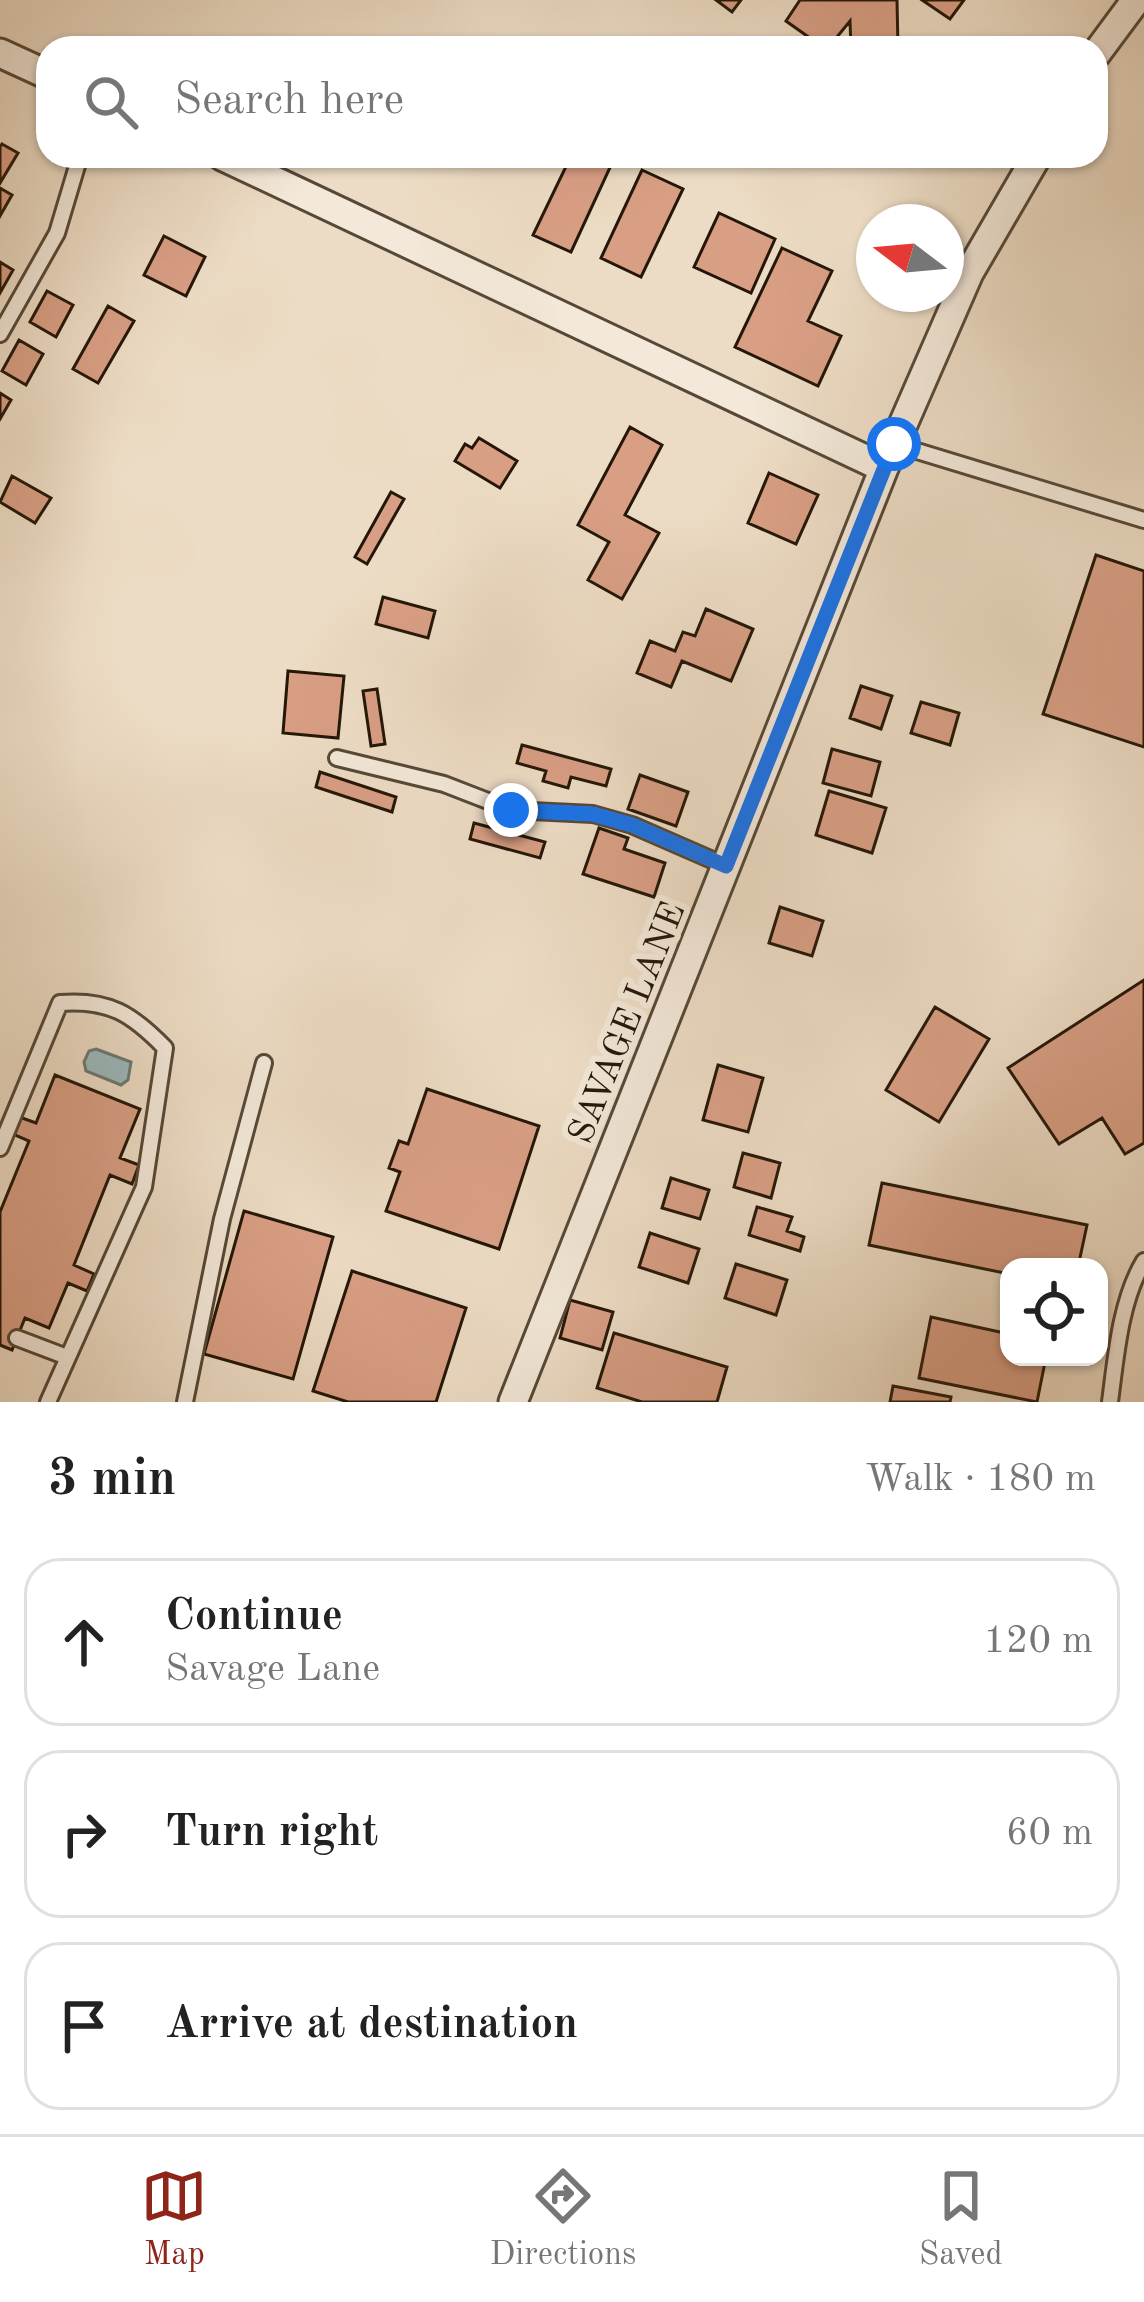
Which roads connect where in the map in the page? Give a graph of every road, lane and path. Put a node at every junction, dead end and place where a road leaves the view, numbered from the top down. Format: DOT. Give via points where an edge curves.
graph roads {
  1 [pos="1136,0"];
  2 [pos="1108,38"];
  3 [pos="0,53"];
  4 [pos="36,70"];
  5 [pos="76,168"];
  6 [pos="249,168"];
  7 [pos="1029,168"];
  8 [pos="0,334"];
  9 [pos="889,456"];
  10 [pos="1144,520"];
  11 [pos="338,758"];
  12 [pos="726,866"];
  13 [pos="264,1064"];
  14 [pos="0,1148"];
  15 [pos="1144,1261"];
  16 [pos="17,1338"];
  17 [pos="68,1358"];
  18 [pos="49,1402"];
  19 [pos="185,1402"];
  20 [pos="513,1402"];
  21 [pos="1110,1402"];
  1 -- 2 [label="street"];
  3 -- 4 [label="street"];
  5 -- 8 [label="lane" via="57,233"];
  6 -- 9 [label="street"];
  7 -- 9 [label="street, SAVAGE LANE" via="969,274"];
  9 -- 10 [label="lane"];
  9 -- 12 [label="street, SAVAGE LANE"];
  11 -- 12 [label="lane" via="511,810 632,825"];
  12 -- 20 [label="street, SAVAGE LANE"];
  13 -- 19 [label="lane"];
  14 -- 17 [label="lane" via="60,1003 85,1001 135,1017 165,1048 145,1187"];
  15 -- 21 [label="lane"];
  16 -- 17 [label="lane"];
  17 -- 18 [label="lane"];
}
